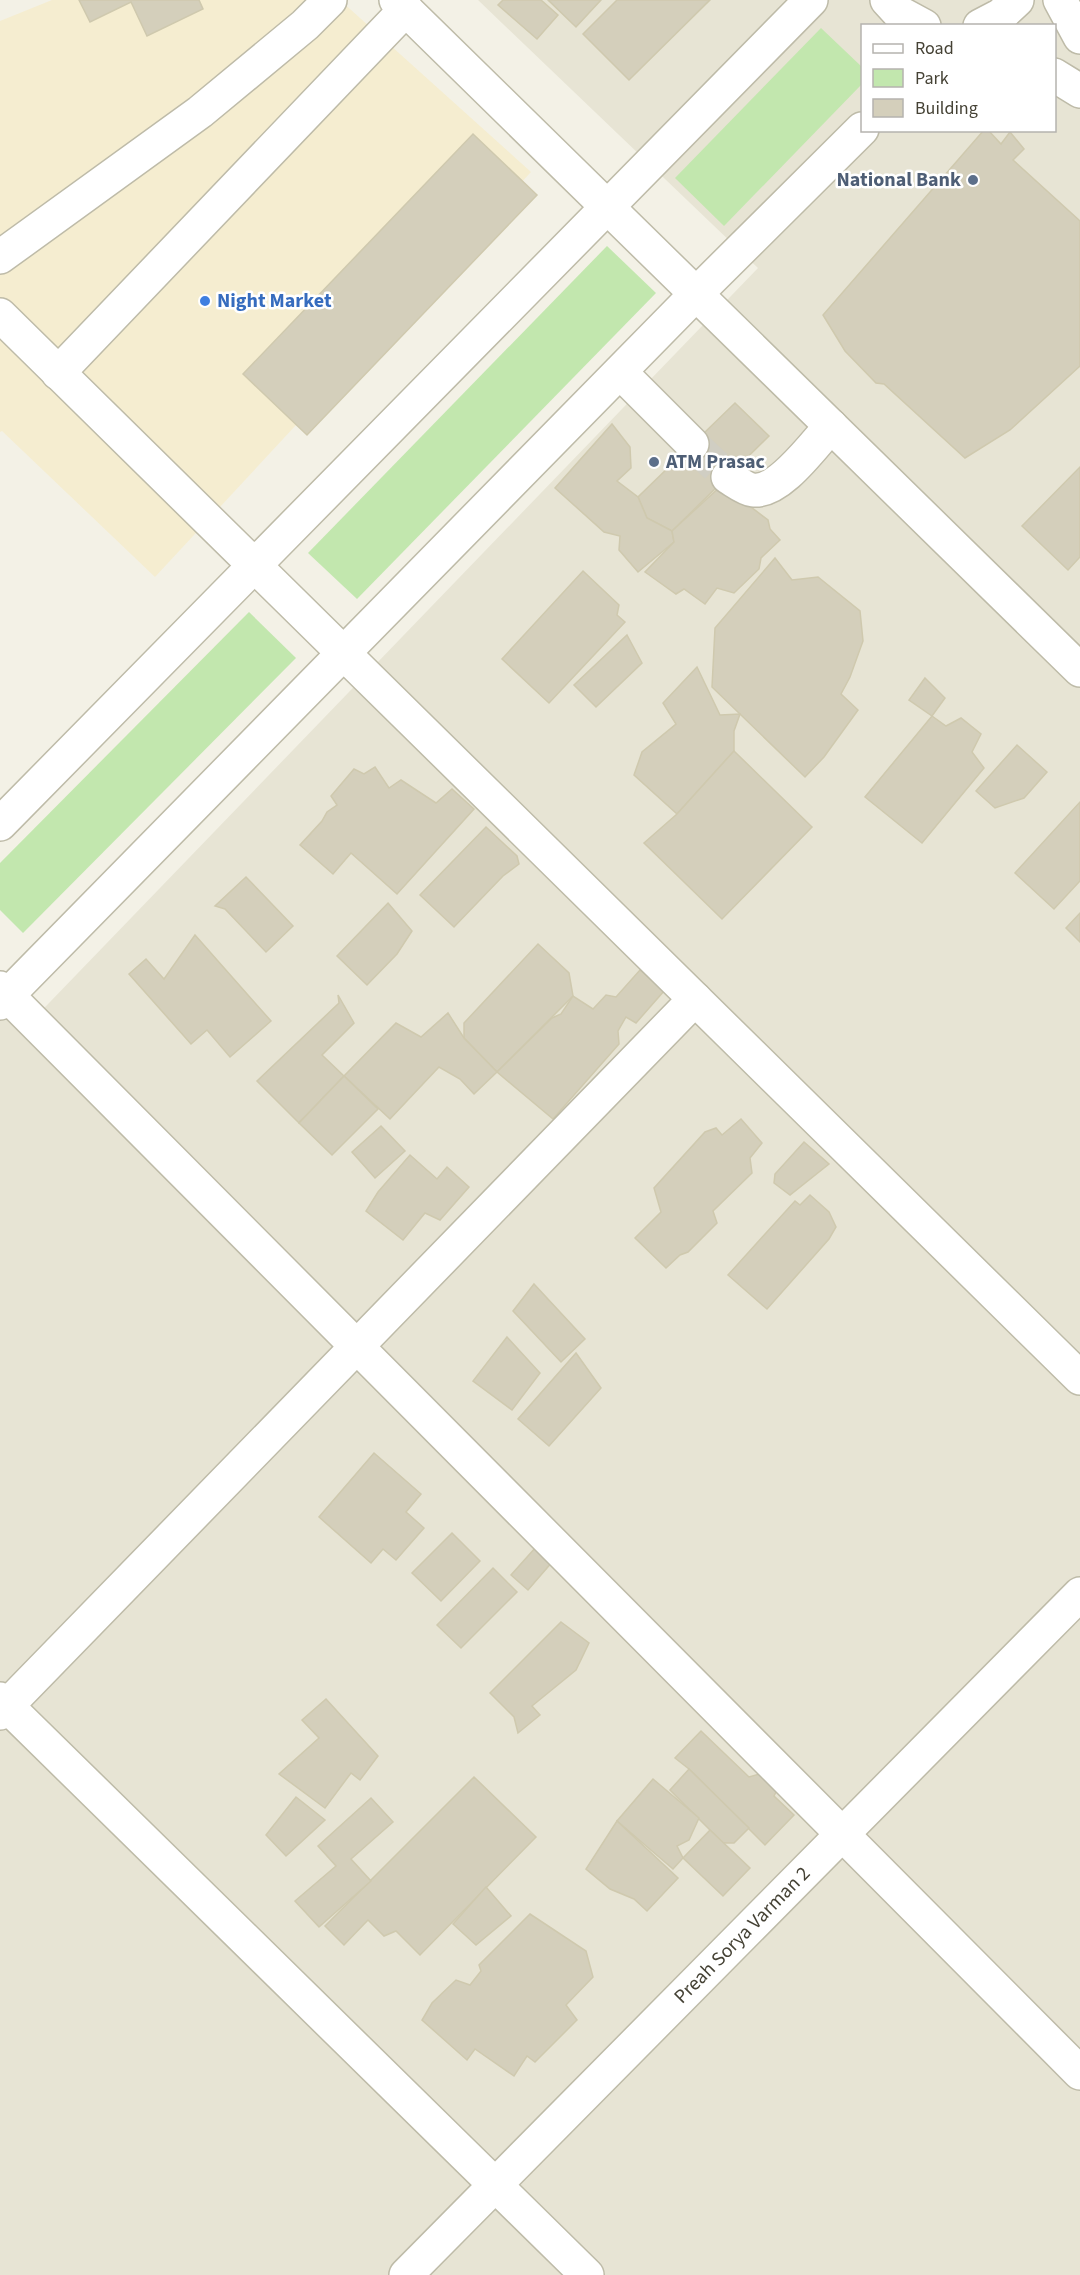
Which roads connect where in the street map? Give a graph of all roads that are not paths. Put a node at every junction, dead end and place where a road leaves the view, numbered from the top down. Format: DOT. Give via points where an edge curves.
graph roads {
  1 [pos="330,0"];
  2 [pos="811,0"];
  3 [pos="887,0"];
  4 [pos="1017,0"];
  5 [pos="1060,0"];
  6 [pos="401,4"];
  7 [pos="920,24"];
  8 [pos="984,24"];
  9 [pos="1080,37"];
  10 [pos="1056,76"];
  11 [pos="1080,91"];
  12 [pos="861,130"];
  13 [pos="609,207"];
  14 [pos="0,257"];
  15 [pos="697,293"];
  16 [pos="2,323"];
  17 [pos="620,372"];
  18 [pos="58,373"];
  19 [pos="831,426"];
  20 [pos="692,444"];
  21 [pos="728,477"];
  22 [pos="254,566"];
  23 [pos="343,653"];
  24 [pos="1080,670"];
  25 [pos="0,824"];
  26 [pos="2,995"];
  27 [pos="695,999"];
  28 [pos="357,1346"];
  29 [pos="1080,1377"];
  30 [pos="1080,1594"];
  31 [pos="2,1706"];
  32 [pos="842,1834"];
  33 [pos="1080,2073"];
  34 [pos="495,2185"];
  35 [pos="406,2275"];
  36 [pos="587,2275"];
  1 -- 14 [label="street" via="200,112"];
  2 -- 13 [label="street"];
  3 -- 7 [label="street" via="898,12"];
  4 -- 8 [label="street"];
  5 -- 9 [label="street"];
  6 -- 13 [label="street"];
  6 -- 18 [label="street"];
  10 -- 11 [label="street"];
  12 -- 15 [label="street"];
  13 -- 15 [label="street"];
  13 -- 22 [label="street"];
  15 -- 17 [label="street"];
  15 -- 19 [label="street"];
  16 -- 18 [label="street"];
  17 -- 20 [label="street"];
  17 -- 23 [label="street"];
  18 -- 22 [label="street"];
  19 -- 21 [label="street" via="779,482 752,490"];
  19 -- 24 [label="street"];
  22 -- 23 [label="street"];
  22 -- 25 [label="street"];
  23 -- 26 [label="street"];
  23 -- 27 [label="street"];
  26 -- 28 [label="street"];
  27 -- 28 [label="street"];
  27 -- 29 [label="street"];
  28 -- 31 [label="street"];
  28 -- 32 [label="street"];
  30 -- 32 [label="street, Preah Sorya Varman 2"];
  31 -- 34 [label="street"];
  32 -- 33 [label="street"];
  32 -- 34 [label="street, Preah Sorya Varman 2"];
  34 -- 35 [label="street, Preah Sorya Varman 2"];
  34 -- 36 [label="street"];
}
